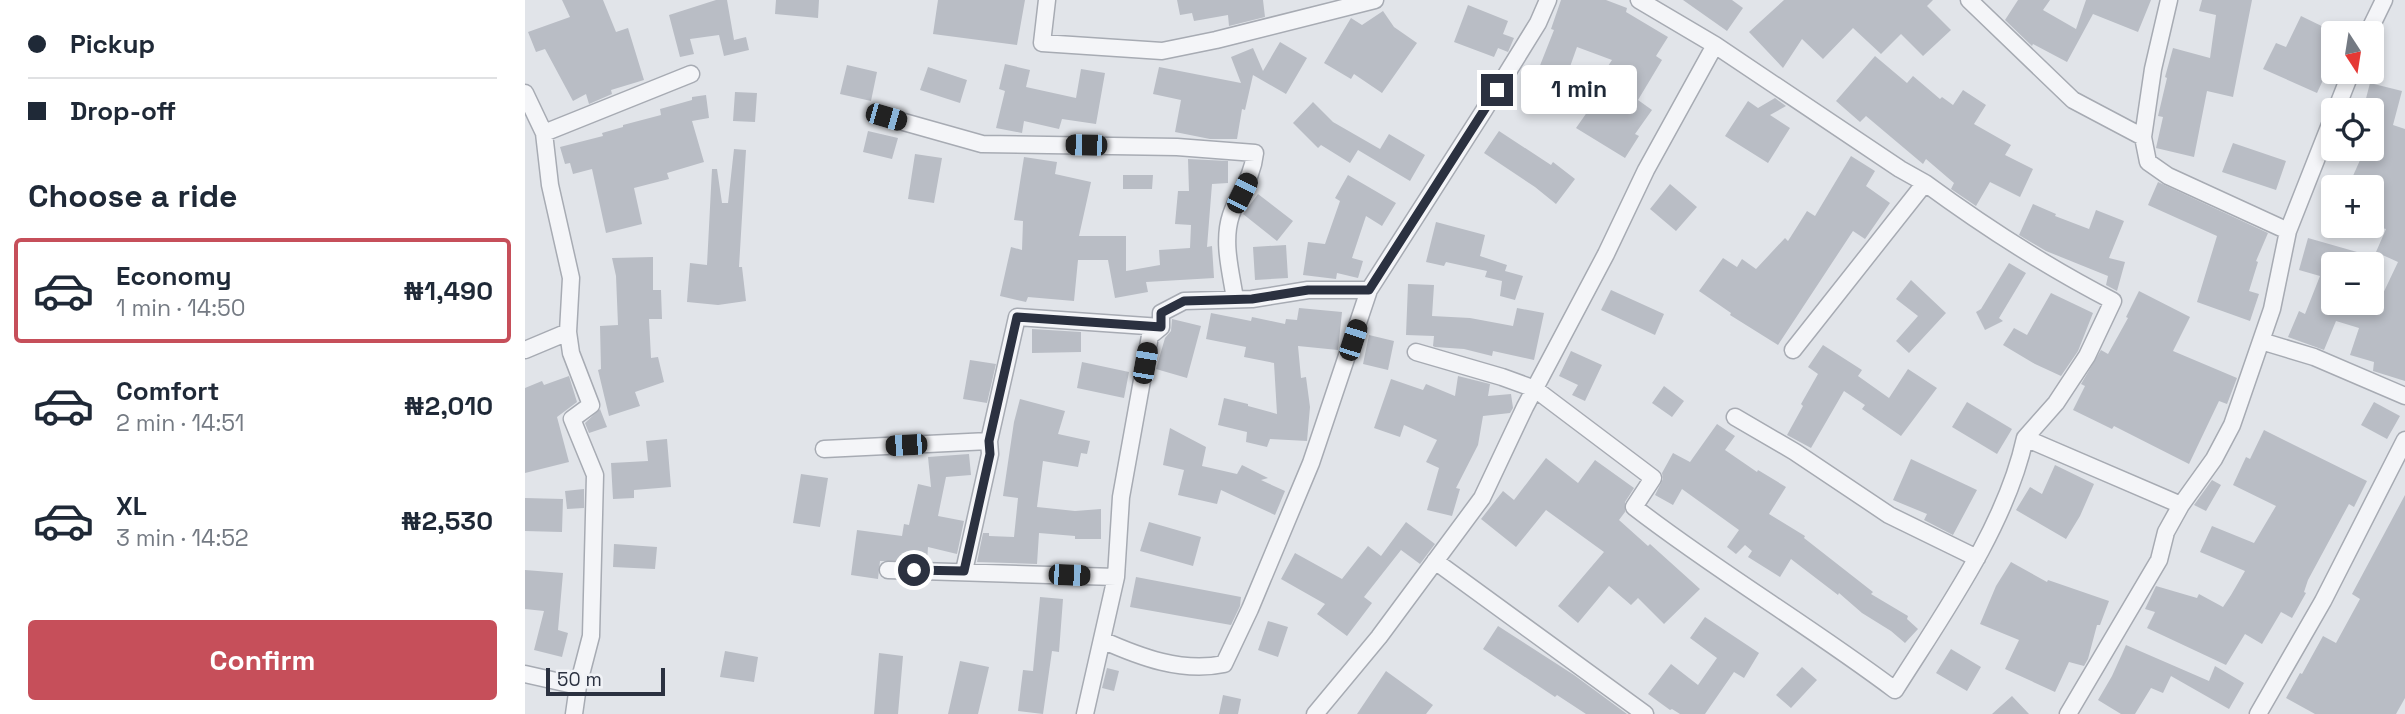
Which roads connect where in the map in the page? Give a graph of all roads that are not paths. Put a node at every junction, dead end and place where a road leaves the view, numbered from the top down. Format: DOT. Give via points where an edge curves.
graph roads {
  1 [pos="1047,0"];
  2 [pos="1375,0"];
  3 [pos="1548,0"];
  4 [pos="1639,0"];
  5 [pos="1969,0"];
  6 [pos="2169,0"];
  7 [pos="2384,0"];
  8 [pos="2374,21"];
  9 [pos="1715,46"];
  10 [pos="691,74"];
  11 [pos="525,93"];
  12 [pos="886,117"];
  13 [pos="544,132"];
  14 [pos="2143,136"];
  15 [pos="2321,147"];
  16 [pos="1925,183"];
  17 [pos="2288,231"];
  18 [pos="1369,290"];
  19 [pos="1235,299"];
  20 [pos="1161,327"];
  21 [pos="568,332"];
  22 [pos="2261,341"];
  23 [pos="525,349"];
  24 [pos="1793,350"];
  25 [pos="1416,352"];
  26 [pos="1535,389"];
  27 [pos="2405,396"];
  28 [pos="1735,417"];
  29 [pos="2025,438"];
  30 [pos="2405,440"];
  31 [pos="989,441"];
  32 [pos="824,449"];
  33 [pos="2181,505"];
  34 [pos="1977,558"];
  35 [pos="1435,561"];
  36 [pos="888,570"];
  37 [pos="964,571"];
  38 [pos="1116,577"];
  39 [pos="1102,640"];
  40 [pos="525,674"];
  41 [pos="578,686"];
  42 [pos="574,714"];
  43 [pos="1085,714"];
  44 [pos="1315,714"];
  45 [pos="1644,714"];
  46 [pos="2069,714"];
  47 [pos="2258,714"];
  1 -- 2 [label="street" via="1042,43 1162,51"];
  3 -- 18 [label="street" via="1538,23"];
  4 -- 9 [label="street"];
  5 -- 14 [label="street" via="2073,100"];
  6 -- 14 [label="street"];
  7 -- 8 [label="street"];
  9 -- 16 [label="street"];
  9 -- 26 [label="street"];
  10 -- 13 [label="street"];
  11 -- 13 [label="street"];
  12 -- 19 [label="street" via="982,144 1255,153 1253,172 1231,215 1226,240"];
  13 -- 21 [label="street" via="550,185 571,278"];
  14 -- 17 [label="street" via="2148,162 2168,176"];
  15 -- 17 [label="street"];
  16 -- 24 [label="street"];
  16 -- 29 [label="street" via="2053,270 2113,301 2087,356 2056,404"];
  17 -- 22 [label="street"];
  18 -- 19 [label="street" via="1308,290"];
  18 -- 39 [label="street" via="1311,463 1224,664 1189,666 1141,657"];
  19 -- 20 [label="street" via="1184,301 1161,313"];
  20 -- 31 [label="street" via="1017,317"];
  20 -- 38 [label="street" via="1150,336 1145,363 1121,497"];
  21 -- 23 [label="street"];
  21 -- 41 [label="street" via="591,405 572,419 594,475 591,636"];
  22 -- 27 [label="street" via="2314,357"];
  22 -- 33 [label="street" via="2232,425"];
  25 -- 26 [label="street"];
  26 -- 34 [label="street" via="1653,478 1634,507 1686,548 1895,690"];
  26 -- 35 [label="street" via="1482,498"];
  28 -- 34 [label="street" via="1889,515"];
  29 -- 33 [label="street"];
  29 -- 34 [label="street" via="2018,469"];
  30 -- 47 [label="street"];
  31 -- 32 [label="street"];
  31 -- 37 [label="street"];
  33 -- 46 [label="street" via="2166,532 2159,560"];
  35 -- 44 [label="street"];
  35 -- 45 [label="street"];
  36 -- 37 [label="street"];
  37 -- 38 [label="street"];
  38 -- 39 [label="street"];
  39 -- 43 [label="street"];
  40 -- 41 [label="street"];
  41 -- 42 [label="street"];
}
